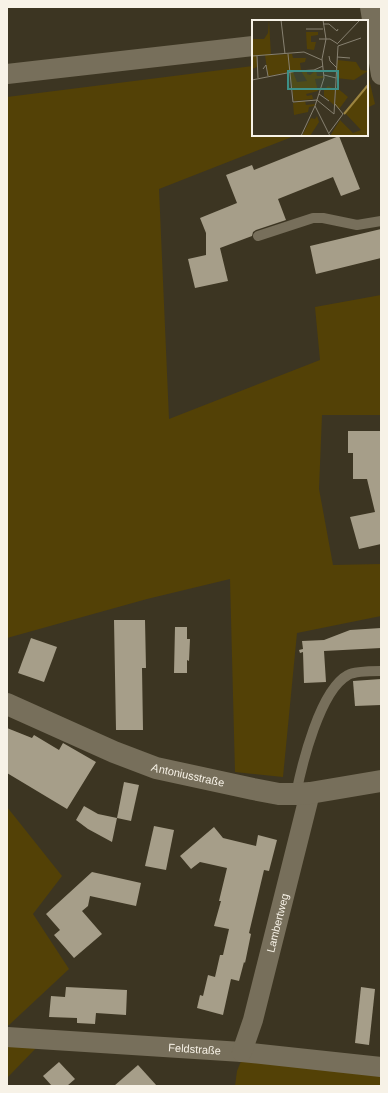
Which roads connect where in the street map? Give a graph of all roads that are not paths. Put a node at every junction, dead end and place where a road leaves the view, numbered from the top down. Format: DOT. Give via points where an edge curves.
graph roads {
  1 [pos="370,7"];
  2 [pos="374,32"];
  3 [pos="252,46"];
  4 [pos="7,74"];
  5 [pos="381,75"];
  6 [pos="381,221"];
  7 [pos="258,236"];
  8 [pos="381,671"];
  9 [pos="7,704"];
  10 [pos="381,781"];
  11 [pos="303,794"];
  12 [pos="7,1038"];
  13 [pos="242,1052"];
  14 [pos="381,1067"];
  1 -- 2 [label="street"];
  2 -- 5 [label="street"];
  3 -- 4 [label="street"];
  6 -- 7 [label="lane" via="357,225 312,218"];
  8 -- 11 [label="lane" via="349,674 339,681 318,714 300,773"];
  9 -- 11 [label="street, Antoniusstraße" via="156,768 279,794"];
  10 -- 11 [label="street, Antoniusstraße"];
  11 -- 13 [label="street, Lambertweg" via="253,1020"];
  12 -- 13 [label="street, Feldstraße"];
  13 -- 14 [label="street, Feldstraße"];
}
